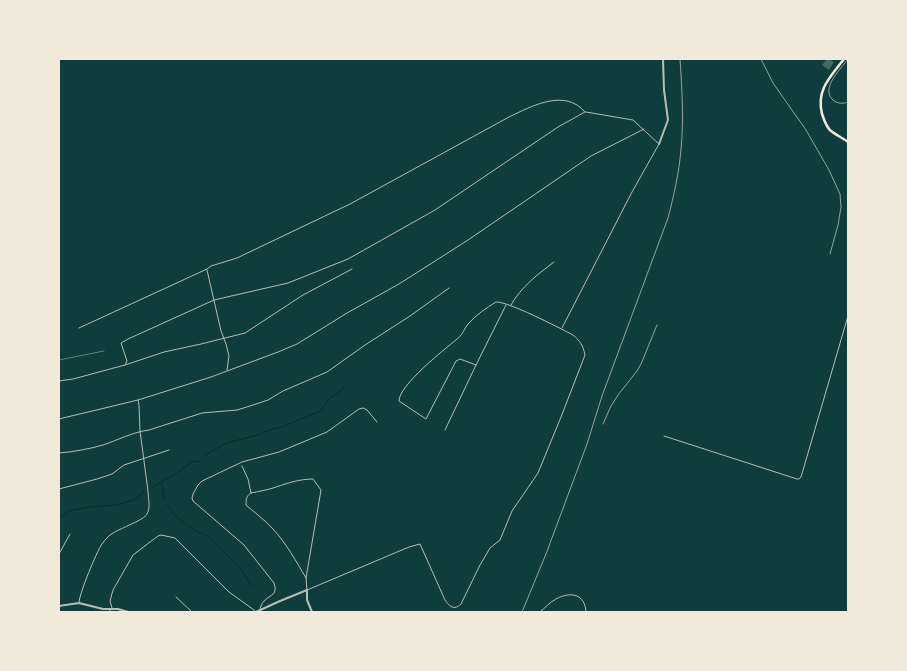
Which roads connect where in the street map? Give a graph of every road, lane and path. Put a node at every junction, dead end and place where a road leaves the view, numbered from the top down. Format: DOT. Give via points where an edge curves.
graph roads {
  1 [pos="664,59"];
  2 [pos="844,59"];
  3 [pos="586,112"];
  4 [pos="644,129"];
  5 [pos="848,142"];
  6 [pos="659,144"];
  7 [pos="554,262"];
  8 [pos="207,269"];
  9 [pos="352,269"];
  10 [pos="448,288"];
  11 [pos="214,300"];
  12 [pos="507,304"];
  13 [pos="510,306"];
  14 [pos="848,316"];
  15 [pos="79,328"];
  16 [pos="561,329"];
  17 [pos="223,338"];
  18 [pos="104,350"];
  19 [pos="59,360"];
  20 [pos="124,365"];
  21 [pos="476,365"];
  22 [pos="227,372"];
  23 [pos="59,381"];
  24 [pos="138,400"];
  25 [pos="59,419"];
  26 [pos="377,422"];
  27 [pos="445,430"];
  28 [pos="140,431"];
  29 [pos="664,436"];
  30 [pos="169,450"];
  31 [pos="59,453"];
  32 [pos="144,458"];
  33 [pos="242,466"];
  34 [pos="59,489"];
  35 [pos="252,493"];
  36 [pos="70,534"];
  37 [pos="59,554"];
  38 [pos="306,578"];
  39 [pos="307,590"];
  40 [pos="176,597"];
  41 [pos="79,603"];
  42 [pos="59,606"];
  43 [pos="112,608"];
  44 [pos="259,611"];
  45 [pos="109,612"];
  46 [pos="128,612"];
  47 [pos="192,612"];
  48 [pos="255,612"];
  49 [pos="312,612"];
  50 [pos="540,612"];
  51 [pos="586,612"];
  1 -- 6 [label="street" via="668,120"];
  2 -- 5 [label="main road" via="824,85 820,99 823,117 831,131"];
  3 -- 4 [label="street" via="633,120"];
  3 -- 8 [label="street" via="580,105 567,101 534,105 350,204"];
  3 -- 11 [label="street" via="434,210 348,259 288,283"];
  4 -- 6 [label="street"];
  4 -- 22 [label="street" via="591,156 468,240 297,344"];
  6 -- 16 [label="street"];
  7 -- 13 [label="street" via="533,278"];
  8 -- 11 [label="street"];
  8 -- 15 [label="street"];
  9 -- 17 [label="street" via="303,295 244,333"];
  10 -- 28 [label="street" via="327,372 283,390 268,400 238,410 202,413"];
  11 -- 17 [label="street"];
  11 -- 20 [label="street" via="121,343 126,361"];
  12 -- 13 [label="street"];
  12 -- 21 [label="street"];
  12 -- 21 [label="street" via="496,302 472,320 458,338 409,382 399,401 426,419 456,361 460,359"];
  13 -- 16 [label="street"];
  14 -- 29 [label="street" via="799,479"];
  16 -- 39 [label="street" via="579,340 585,355 538,473 512,511 500,540 490,548 480,564 461,604 454,608 449,606 420,544"];
  17 -- 20 [label="street"];
  17 -- 22 [label="street" via="229,356"];
  18 -- 19 [label="lane"];
  20 -- 23 [label="street"];
  21 -- 27 [label="street"];
  22 -- 24 [label="street"];
  24 -- 25 [label="street"];
  24 -- 28 [label="street"];
  26 -- 44 [label="street" via="367,410 360,409 327,432 279,452 241,463 202,481 196,489 193,501 244,545 274,583 274,592"];
  28 -- 31 [label="street" via="101,446"];
  28 -- 32 [label="street"];
  30 -- 32 [label="street"];
  32 -- 34 [label="street" via="112,474"];
  32 -- 41 [label="street" via="150,505 148,512 112,533 102,545"];
  33 -- 35 [label="street"];
  35 -- 38 [label="street" via="247,497 246,505 274,530"];
  35 -- 38 [label="street" via="309,479 321,490"];
  36 -- 37 [label="street"];
  38 -- 39 [label="street"];
  39 -- 44 [label="street"];
  39 -- 49 [label="street"];
  40 -- 47 [label="street"];
  41 -- 42 [label="street"];
  41 -- 43 [label="street"];
  43 -- 45 [label="street"];
  43 -- 46 [label="street"];
  43 -- 48 [label="street" via="113,590 133,555 158,536 168,536 175,538 229,592"];
  44 -- 48 [label="street"];
  50 -- 51 [label="street" via="556,599 572,595 583,599"];
}
